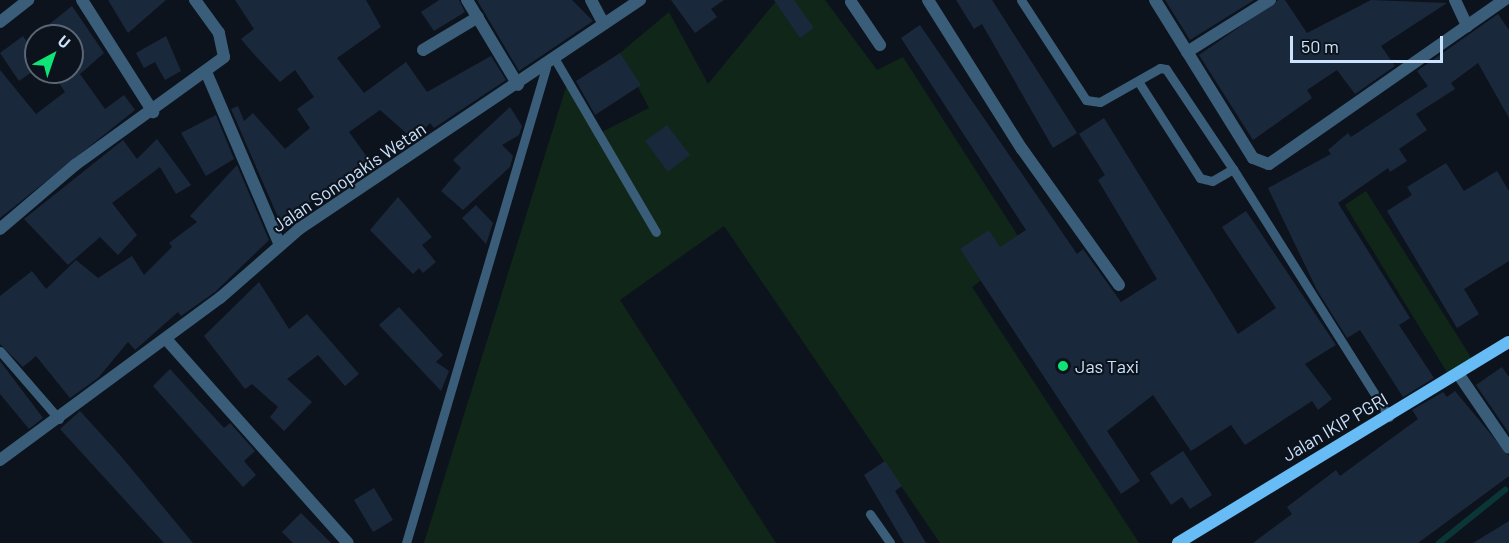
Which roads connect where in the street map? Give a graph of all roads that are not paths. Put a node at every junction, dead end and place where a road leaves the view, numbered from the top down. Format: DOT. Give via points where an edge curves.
graph roads {
  1 [pos="28,0"];
  2 [pos="82,0"];
  3 [pos="195,0"];
  4 [pos="467,0"];
  5 [pos="591,0"];
  6 [pos="640,0"];
  7 [pos="928,0"];
  8 [pos="1021,0"];
  9 [pos="1155,0"];
  10 [pos="1270,0"];
  11 [pos="1455,0"];
  12 [pos="1504,0"];
  13 [pos="851,2"];
  14 [pos="478,17"];
  15 [pos="1,20"];
  16 [pos="604,24"];
  17 [pos="1467,26"];
  18 [pos="880,45"];
  19 [pos="423,50"];
  20 [pos="1187,52"];
  21 [pos="551,64"];
  22 [pos="207,74"];
  23 [pos="1138,81"];
  24 [pos="518,85"];
  25 [pos="153,112"];
  26 [pos="1233,169"];
  27 [pos="0,229"];
  28 [pos="656,232"];
  29 [pos="280,245"];
  30 [pos="1119,285"];
  31 [pos="166,339"];
  32 [pos="1509,342"];
  33 [pos="0,351"];
  34 [pos="1459,375"];
  35 [pos="1389,417"];
  36 [pos="59,419"];
  37 [pos="1509,448"];
  38 [pos="0,460"];
  39 [pos="870,514"];
  40 [pos="348,543"];
  41 [pos="406,543"];
  42 [pos="890,543"];
  43 [pos="1178,543"];
  1 -- 15 [label="street"];
  2 -- 25 [label="street"];
  3 -- 22 [label="street" via="219,33 224,57"];
  4 -- 14 [label="street"];
  5 -- 16 [label="street"];
  6 -- 16 [label="street, Jalan Sonopakis Wetan"];
  7 -- 30 [label="street" via="1022,149"];
  8 -- 23 [label="lane" via="1086,100 1100,102"];
  9 -- 20 [label="street"];
  10 -- 20 [label="street"];
  11 -- 17 [label="street"];
  12 -- 17 [label="street"];
  13 -- 18 [label="street"];
  14 -- 19 [label="street"];
  14 -- 24 [label="street"];
  16 -- 21 [label="street, Jalan Sonopakis Wetan"];
  17 -- 20 [label="street" via="1269,164 1253,158"];
  21 -- 24 [label="street, Jalan Sonopakis Wetan"];
  21 -- 28 [label="lane"];
  21 -- 41 [label="lane"];
  22 -- 25 [label="street"];
  22 -- 29 [label="street"];
  23 -- 26 [label="lane" via="1200,178 1212,181"];
  23 -- 26 [label="lane" via="1160,68 1168,70"];
  24 -- 29 [label="street, Jalan Sonopakis Wetan"];
  25 -- 27 [label="street" via="75,165"];
  26 -- 35 [label="lane"];
  29 -- 31 [label="street, Jalan Sonopakis Wetan"];
  31 -- 36 [label="street, Jalan Sonopakis Wetan"];
  31 -- 40 [label="street"];
  32 -- 34 [label="main road, Jalan IKIP PGRI"];
  33 -- 36 [label="lane"];
  34 -- 35 [label="main road, Jalan IKIP PGRI"];
  34 -- 37 [label="street"];
  35 -- 43 [label="main road, Jalan IKIP PGRI"];
  36 -- 38 [label="street, Jalan Sonopakis Wetan"];
  39 -- 42 [label="lane"];
}
